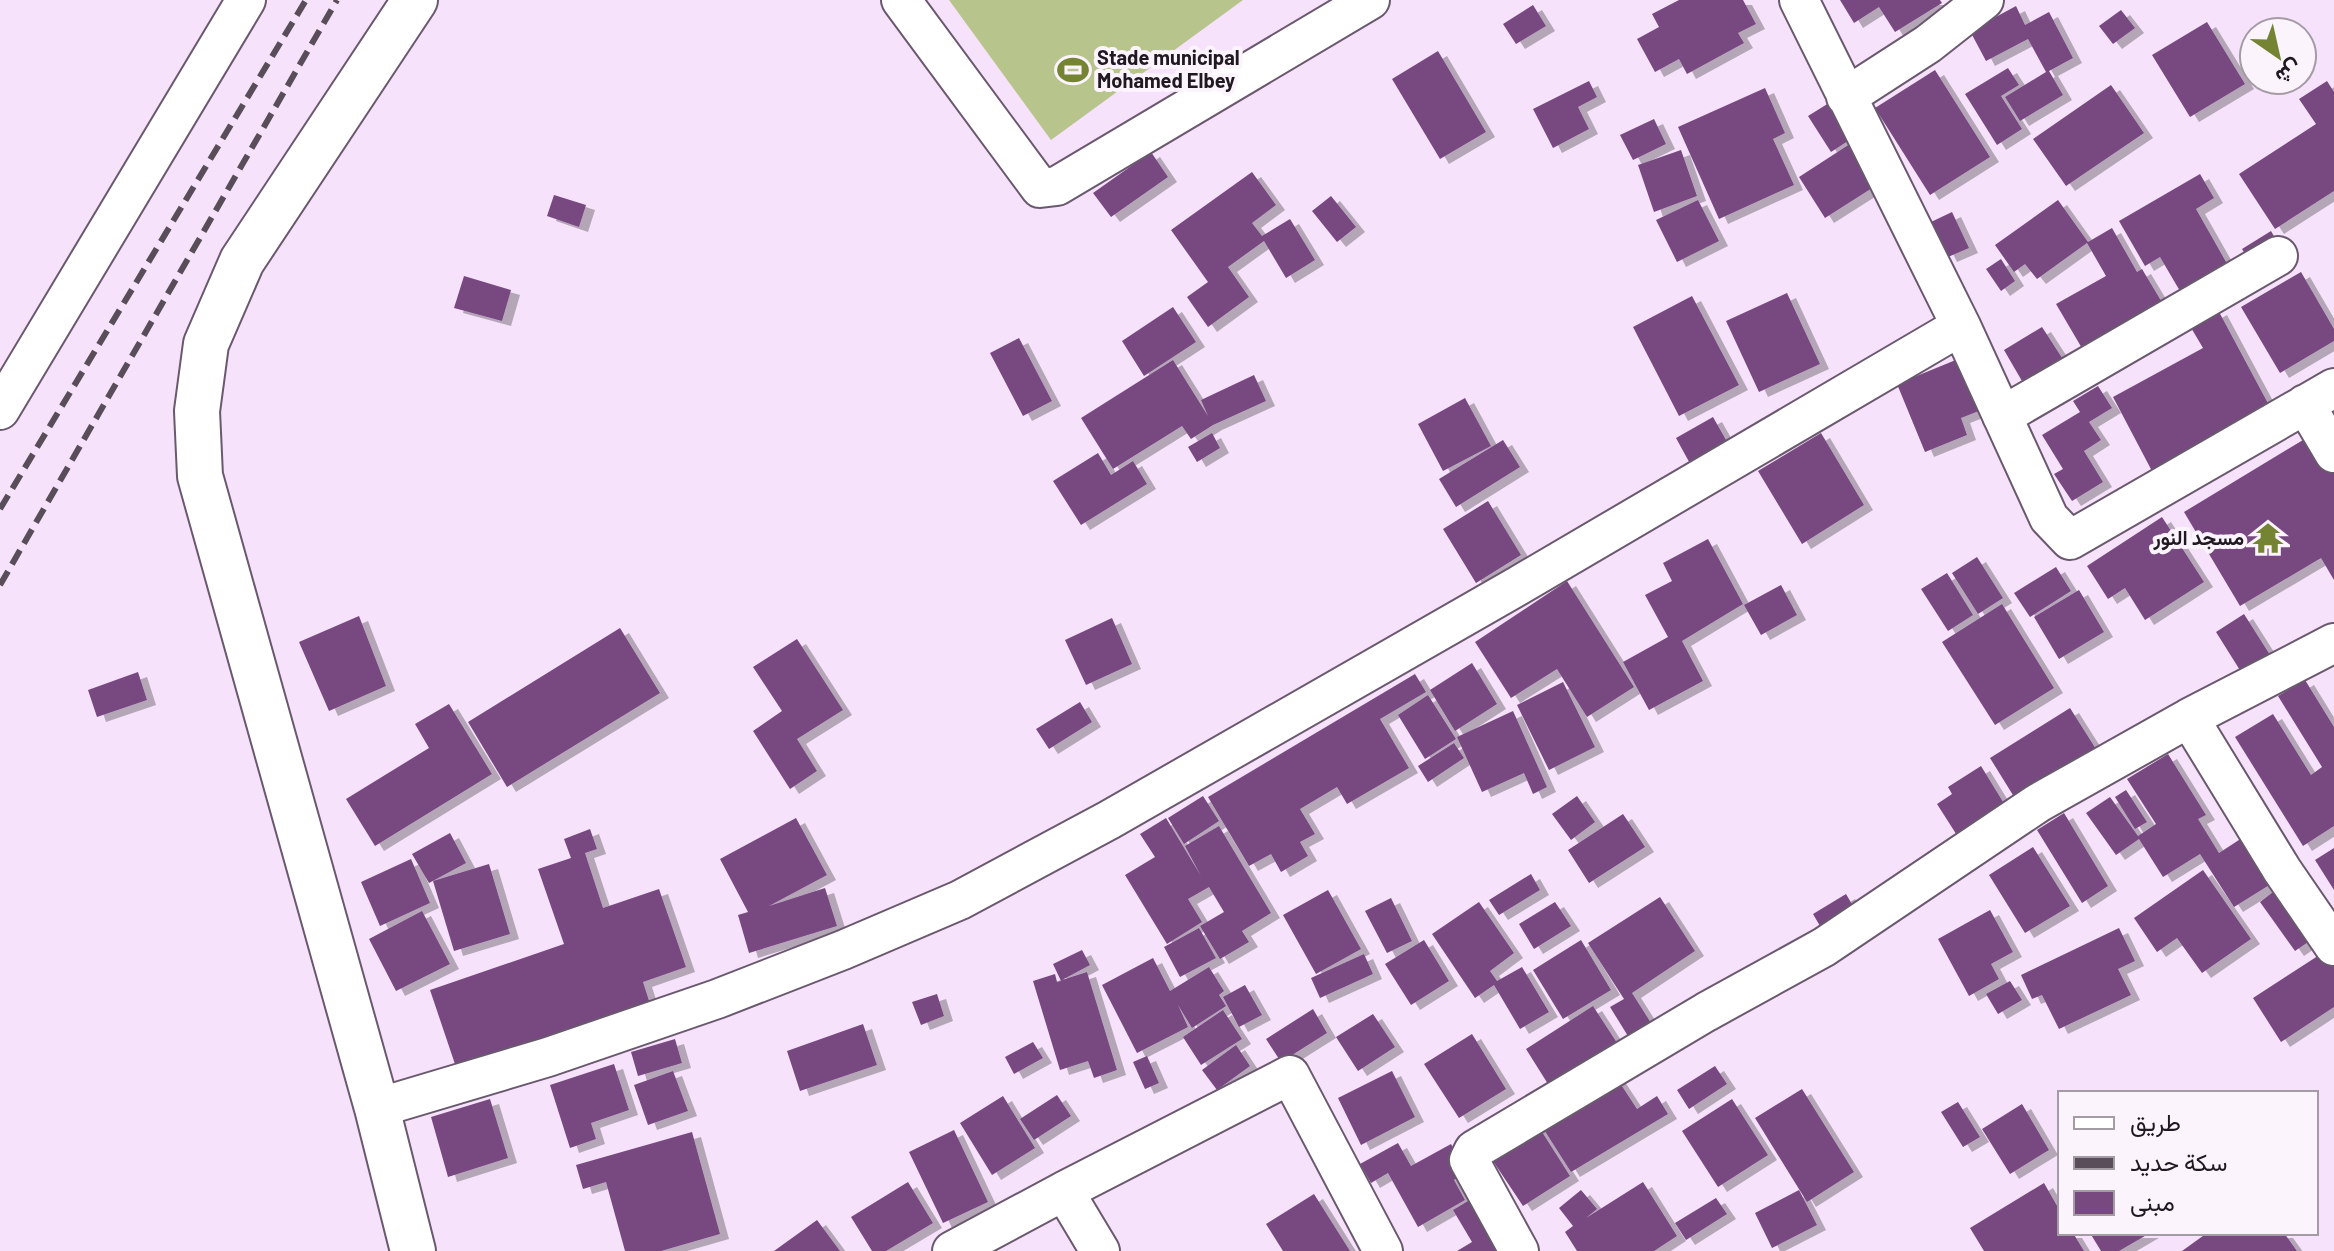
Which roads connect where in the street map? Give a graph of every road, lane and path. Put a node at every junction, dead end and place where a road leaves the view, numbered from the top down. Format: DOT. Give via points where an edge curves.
graph roads {
  1 [pos="246,0"];
  2 [pos="415,0"];
  3 [pos="901,0"];
  4 [pos="1370,0"];
  5 [pos="1799,0"];
  6 [pos="1984,0"];
  7 [pos="1846,97"];
  8 [pos="2278,256"];
  9 [pos="1961,326"];
  10 [pos="2320,396"];
  11 [pos="0,410"];
  12 [pos="2002,416"];
  13 [pos="2334,453"];
  14 [pos="2334,643"];
  15 [pos="2189,718"];
  16 [pos="2334,946"];
  17 [pos="377,1108"];
  18 [pos="1064,1191"];
  19 [pos="413,1251"];
  20 [pos="952,1251"];
  21 [pos="1100,1251"];
  22 [pos="1383,1251"];
  23 [pos="1519,1251"];
  1 -- 11 [label="street"];
  2 -- 17 [label="street" via="242,261 206,344 197,411 200,476"];
  3 -- 4 [label="street" via="1040,188 1057,186"];
  5 -- 7 [label="street"];
  6 -- 7 [label="street"];
  7 -- 9 [label="street"];
  8 -- 12 [label="street"];
  9 -- 12 [label="street"];
  9 -- 17 [label="street" via="1150,797 960,900 717,999"];
  10 -- 12 [label="street" via="2070,540 2049,518"];
  10 -- 13 [label="street"];
  14 -- 15 [label="street"];
  15 -- 16 [label="street"];
  15 -- 23 [label="street" via="2038,803 1824,947 1474,1150 1469,1160"];
  17 -- 19 [label="street"];
  18 -- 20 [label="street"];
  18 -- 21 [label="street"];
  18 -- 22 [label="street" via="1290,1075"];
}
